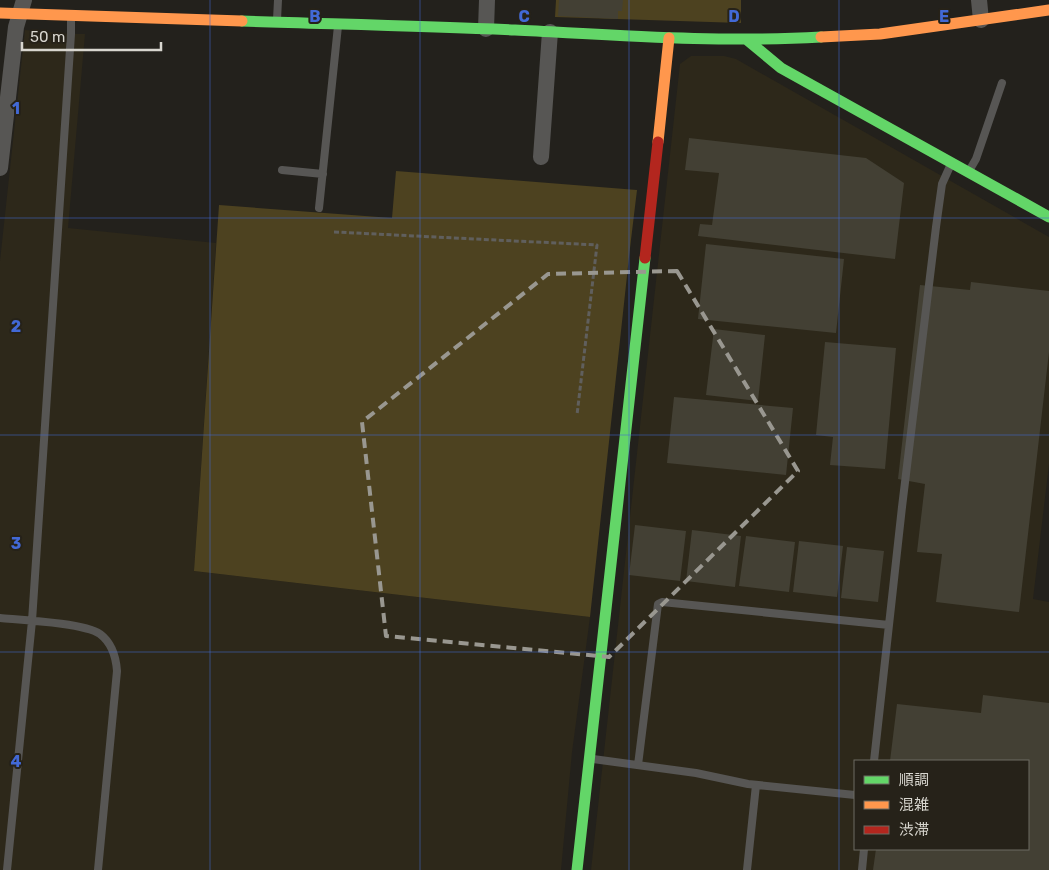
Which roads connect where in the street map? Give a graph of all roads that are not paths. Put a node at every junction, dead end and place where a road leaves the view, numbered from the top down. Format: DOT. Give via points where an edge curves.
graph roads {
  1 [pos="278,0"];
  2 [pos="487,0"];
  3 [pos="979,0"];
  4 [pos="22,7"];
  5 [pos="1049,10"];
  6 [pos="0,13"];
  7 [pos="71,15"];
  8 [pos="980,20"];
  9 [pos="277,23"];
  10 [pos="338,25"];
  11 [pos="486,28"];
  12 [pos="550,32"];
  13 [pos="669,38"];
  14 [pos="746,39"];
  15 [pos="1002,83"];
  16 [pos="541,157"];
  17 [pos="952,164"];
  18 [pos="0,168"];
  19 [pos="282,170"];
  20 [pos="968,173"];
  21 [pos="322,174"];
  22 [pos="319,208"];
  23 [pos="1049,217"];
  24 [pos="0,618"];
  25 [pos="32,621"];
  26 [pos="889,625"];
  27 [pos="588,758"];
  28 [pos="874,760"];
  29 [pos="638,765"];
  30 [pos="756,785"];
  31 [pos="854,796"];
  32 [pos="864,850"];
  33 [pos="7,870"];
  34 [pos="98,870"];
  35 [pos="577,870"];
  36 [pos="747,870"];
  37 [pos="862,870"];
  1 -- 9 [label="lane"];
  2 -- 11 [label="street"];
  3 -- 8 [label="street"];
  4 -- 6 [label="street"];
  4 -- 7 [label="street"];
  4 -- 18 [label="street" via="16,27"];
  5 -- 8 [label="street"];
  7 -- 9 [label="street"];
  7 -- 25 [label="lane"];
  8 -- 14 [label="street" via="880,34"];
  9 -- 10 [label="street"];
  10 -- 11 [label="street"];
  10 -- 21 [label="lane"];
  11 -- 12 [label="street"];
  12 -- 13 [label="street"];
  12 -- 16 [label="street"];
  13 -- 14 [label="street"];
  13 -- 27 [label="street"];
  14 -- 17 [label="street" via="781,68"];
  15 -- 20 [label="lane" via="976,159"];
  17 -- 20 [label="street"];
  17 -- 26 [label="lane" via="942,184 937,218"];
  19 -- 21 [label="lane"];
  20 -- 23 [label="street"];
  21 -- 22 [label="lane"];
  24 -- 25 [label="lane"];
  25 -- 33 [label="lane"];
  25 -- 34 [label="lane" via="82,628 99,634 116,656"];
  26 -- 28 [label="lane"];
  26 -- 29 [label="lane" via="658,604"];
  27 -- 29 [label="lane"];
  27 -- 35 [label="street"];
  29 -- 30 [label="lane" via="696,772"];
  30 -- 31 [label="lane"];
  30 -- 36 [label="lane"];
  32 -- 37 [label="lane"];
}
